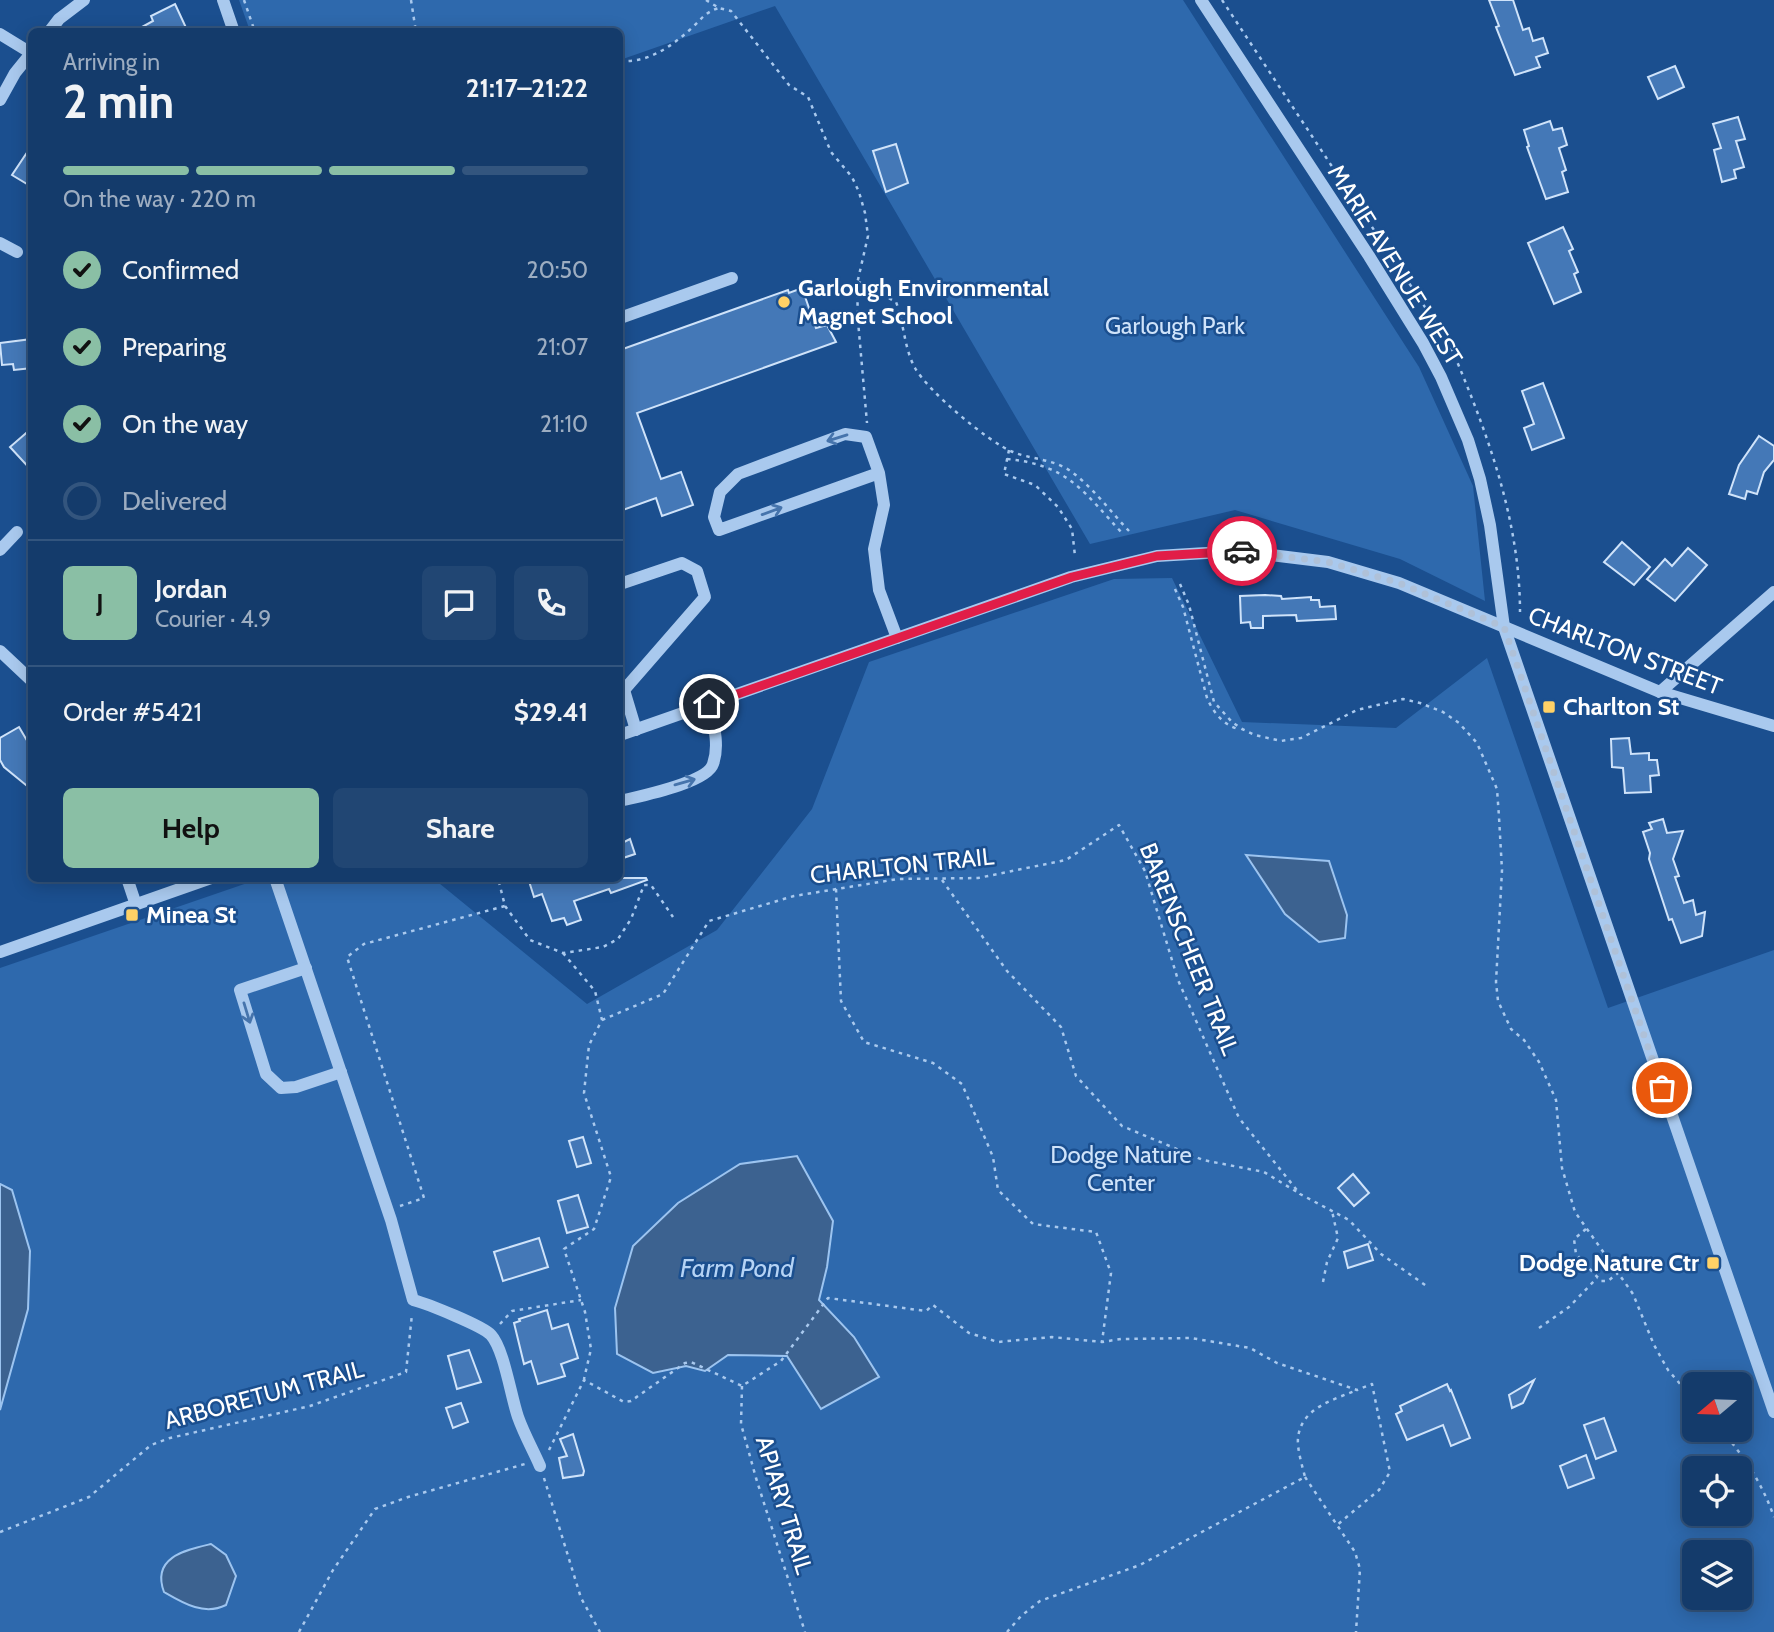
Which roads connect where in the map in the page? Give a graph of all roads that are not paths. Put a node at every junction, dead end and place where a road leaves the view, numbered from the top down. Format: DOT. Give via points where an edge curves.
graph roads {
  1 [pos="84,0"];
  2 [pos="223,0"];
  3 [pos="1201,0"];
  4 [pos="52,28"];
  5 [pos="233,28"];
  6 [pos="0,34"];
  7 [pos="28,51"];
  8 [pos="28,57"];
  9 [pos="0,100"];
  10 [pos="0,243"];
  11 [pos="17,252"];
  12 [pos="732,278"];
  13 [pos="623,317"];
  14 [pos="879,473"];
  15 [pos="17,532"];
  16 [pos="0,550"];
  17 [pos="623,583"];
  18 [pos="1774,592"];
  19 [pos="1504,627"];
  20 [pos="897,638"];
  21 [pos="0,651"];
  22 [pos="28,677"];
  23 [pos="623,690"];
  24 [pos="1660,692"];
  25 [pos="623,694"];
  26 [pos="709,704"];
  27 [pos="1774,726"];
  28 [pos="636,730"];
  29 [pos="623,735"];
  30 [pos="623,800"];
  31 [pos="128,882"];
  32 [pos="200,882"];
  33 [pos="276,882"];
  34 [pos="136,905"];
  35 [pos="0,952"];
  36 [pos="306,968"];
  37 [pos="341,1072"];
  38 [pos="1774,1412"];
  39 [pos="539,1463"];
  1 -- 4 [label="street"];
  2 -- 5 [label="street"];
  3 -- 19 [label="street, MARIE AVENUE WEST" via="1369,256 1441,377 1480,479"];
  6 -- 7 [label="street"];
  8 -- 9 [label="street"];
  10 -- 11 [label="street"];
  12 -- 13 [label="street"];
  14 -- 14 [label="street, one-way" via="866,437 845,434 737,474 720,492 715,517 719,530"];
  14 -- 20 [label="street" via="884,505 874,549 879,590"];
  15 -- 16 [label="street"];
  17 -- 23 [label="street" via="682,562 697,571 705,597"];
  18 -- 24 [label="street"];
  19 -- 20 [label="street, CHARLTON STREET" via="1399,583 1328,562 1239,551 1157,556 1072,577"];
  19 -- 24 [label="street, CHARLTON STREET"];
  19 -- 38 [label="street, MARIE AVENUE WEST"];
  20 -- 26 [label="street, CHARLTON STREET"];
  21 -- 22 [label="street"];
  24 -- 27 [label="street, CHARLTON STREET"];
  25 -- 28 [label="street"];
  26 -- 28 [label="street, CHARLTON STREET"];
  30 -- 26 [label="street, one-way" via="695,780 710,771 715,733"];
  28 -- 29 [label="street, CHARLTON STREET"];
  31 -- 34 [label="street"];
  32 -- 34 [label="street"];
  33 -- 36 [label="street"];
  34 -- 35 [label="street"];
  36 -- 37 [label="street"];
  36 -- 37 [label="street, one-way" via="240,990 266,1074 281,1088"];
  37 -- 39 [label="street" via="413,1300 491,1335 503,1360 519,1420"];
}
